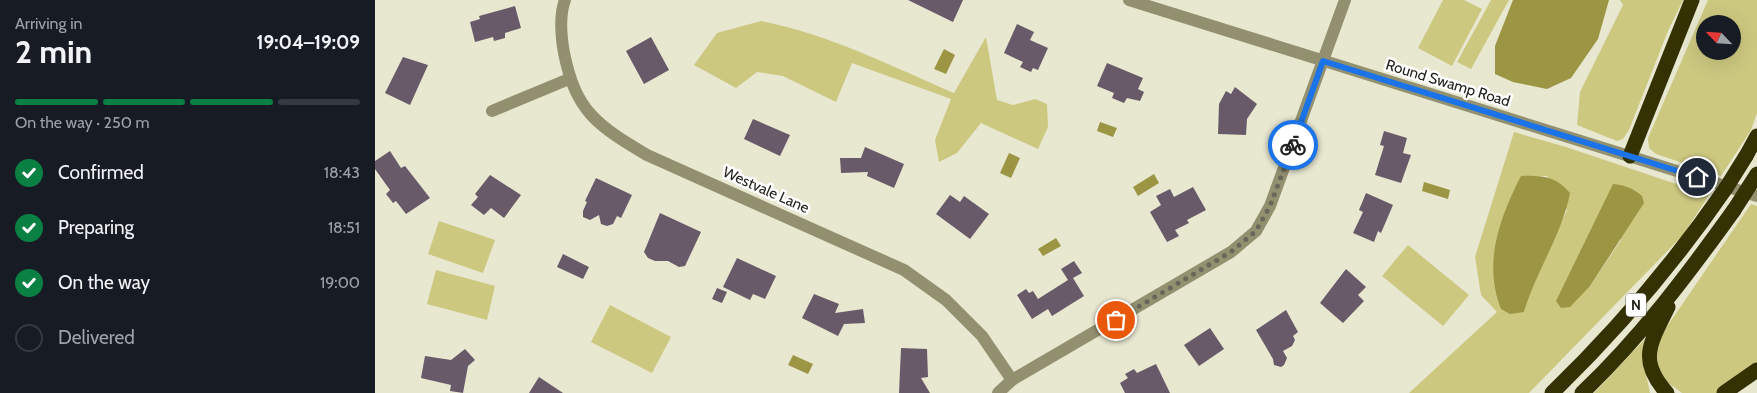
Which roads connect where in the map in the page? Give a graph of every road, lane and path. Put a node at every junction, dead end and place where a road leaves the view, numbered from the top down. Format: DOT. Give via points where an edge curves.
graph roads {
  1 [pos="565,0"];
  2 [pos="1129,0"];
  3 [pos="1345,0"];
  4 [pos="1692,0"];
  5 [pos="1699,0"];
  6 [pos="1676,38"];
  7 [pos="1323,61"];
  8 [pos="569,79"];
  9 [pos="492,110"];
  10 [pos="1757,136"];
  11 [pos="1629,156"];
  12 [pos="1757,174"];
  13 [pos="1757,196"];
  14 [pos="1688,275"];
  15 [pos="1757,370"];
  16 [pos="1757,378"];
  17 [pos="1012,380"];
  18 [pos="998,393"];
  19 [pos="1552,393"];
  20 [pos="1583,393"];
  21 [pos="1667,393"];
  22 [pos="1724,393"];
  23 [pos="1736,393"];
  1 -- 8 [label="street, Westvale Lane" via="561,39"];
  2 -- 7 [label="street, Round Swamp Road"];
  3 -- 7 [label="street"];
  4 -- 6 [label="highway"];
  5 -- 6 [label="highway"];
  6 -- 11 [label="highway"];
  7 -- 11 [label="street, Round Swamp Road"];
  7 -- 17 [label="street" via="1270,206 1256,231 1231,252"];
  8 -- 9 [label="street"];
  8 -- 17 [label="street, Westvale Lane" via="582,107 612,134 647,155 904,270 946,300 982,336"];
  10 -- 19 [label="highway, N, bridge" via="1711,210 1667,268 1604,342"];
  11 -- 13 [label="street, Round Swamp Road"];
  12 -- 14 [label="highway, N, bridge"];
  14 -- 20 [label="highway, N"];
  14 -- 21 [label="highway" via="1652,340 1648,364 1655,380"];
  15 -- 22 [label="highway"];
  16 -- 23 [label="highway"];
  17 -- 18 [label="street"];
}
